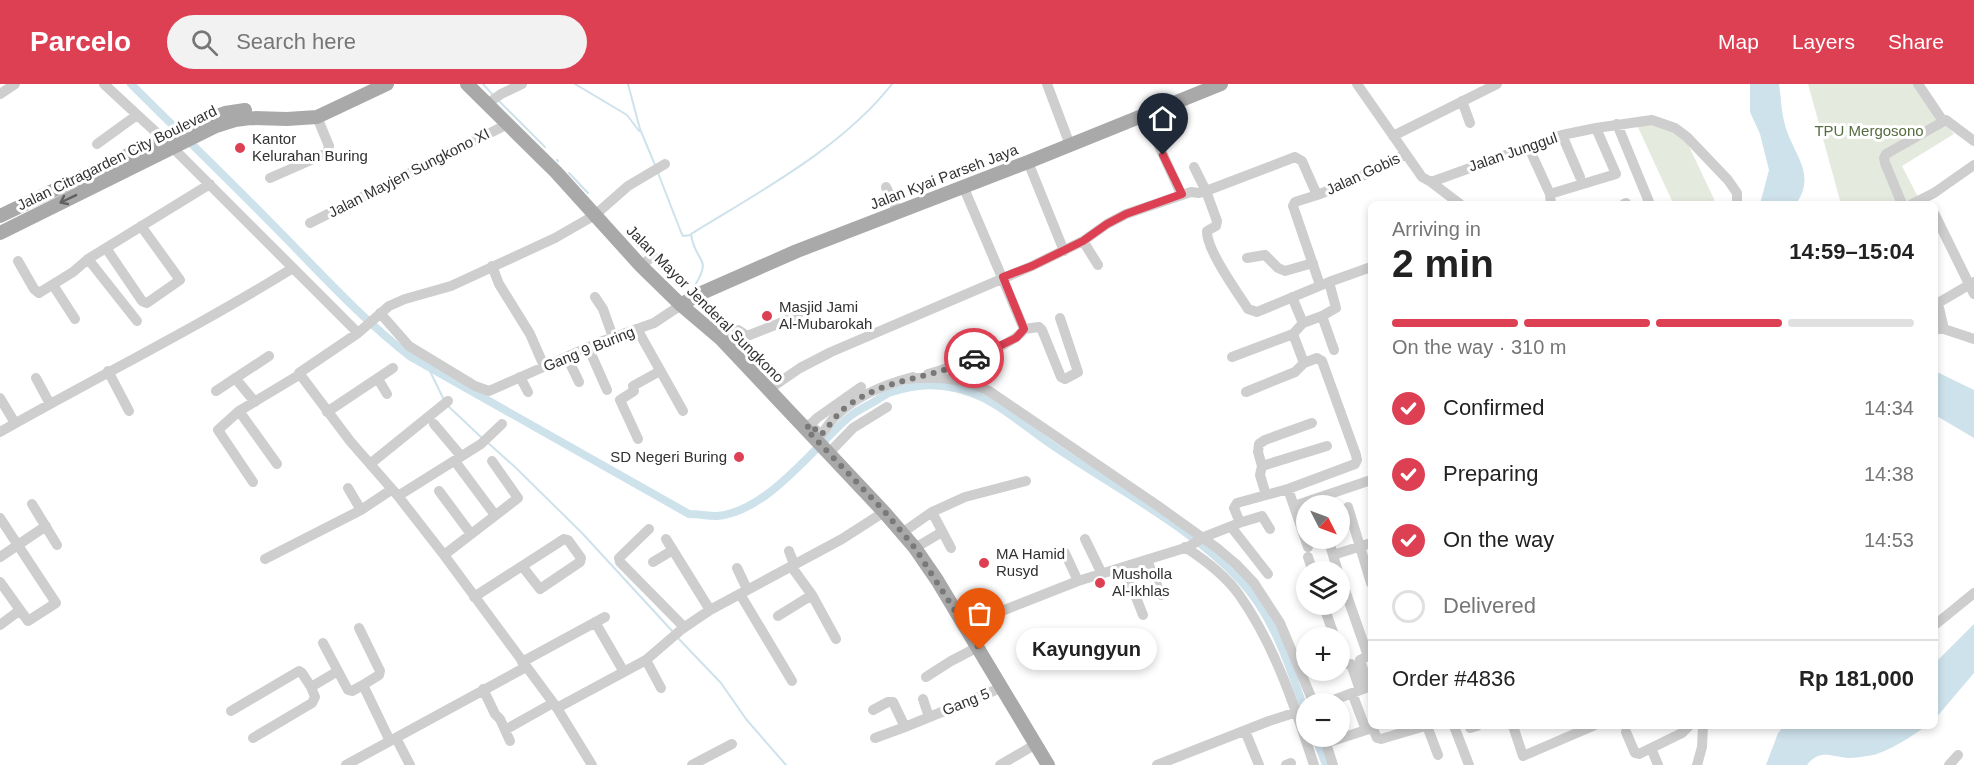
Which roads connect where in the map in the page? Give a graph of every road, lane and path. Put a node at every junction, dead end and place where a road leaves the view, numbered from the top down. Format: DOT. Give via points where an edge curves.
graph roads {
  1 [pos="15,84"];
  2 [pos="104,84"];
  3 [pos="370,84"];
  4 [pos="387,84"];
  5 [pos="467,84"];
  6 [pos="522,84"];
  7 [pos="1047,84"];
  8 [pos="1221,84"];
  9 [pos="1357,84"];
  10 [pos="1497,84"];
  11 [pos="1918,84"];
  12 [pos="0,94"];
  13 [pos="494,99"];
  14 [pos="1462,101"];
  15 [pos="137,115"];
  16 [pos="1144,115"];
  17 [pos="317,117"];
  18 [pos="1943,121"];
  19 [pos="1470,123"];
  20 [pos="508,124"];
  21 [pos="1617,124"];
  22 [pos="1596,128"];
  23 [pos="194,130"];
  24 [pos="1562,135"];
  25 [pos="1393,136"];
  26 [pos="171,141"];
  27 [pos="1974,141"];
  28 [pos="97,144"];
  29 [pos="1070,146"];
  30 [pos="1528,146"];
  31 [pos="1406,154"];
  32 [pos="1028,162"];
  33 [pos="1974,165"];
  34 [pos="659,167"];
  35 [pos="1194,167"];
  36 [pos="1580,177"];
  37 [pos="270,178"];
  38 [pos="1431,182"];
  39 [pos="210,184"];
  40 [pos="886,186"];
  41 [pos="963,186"];
  42 [pos="1206,191"];
  43 [pos="1182,194"];
  44 [pos="1317,195"];
  45 [pos="1550,199"];
  46 [pos="1456,201"];
  47 [pos="1649,201"];
  48 [pos="1737,201"];
  49 [pos="1901,201"];
  50 [pos="1927,201"];
  51 [pos="600,210"];
  52 [pos="898,212"];
  53 [pos="0,216"];
  54 [pos="1938,221"];
  55 [pos="310,223"];
  56 [pos="141,226"];
  57 [pos="0,233"];
  58 [pos="1083,241"];
  59 [pos="106,248"];
  60 [pos="1064,250"];
  61 [pos="1246,258"];
  62 [pos="88,260"];
  63 [pos="18,261"];
  64 [pos="1314,263"];
  65 [pos="1098,265"];
  66 [pos="492,266"];
  67 [pos="293,268"];
  68 [pos="1368,268"];
  69 [pos="1003,277"];
  70 [pos="1325,283"];
  71 [pos="52,285"];
  72 [pos="1973,287"];
  73 [pos="595,297"];
  74 [pos="1292,297"];
  75 [pos="1938,304"];
  76 [pos="681,305"];
  77 [pos="1938,312"];
  78 [pos="379,314"];
  79 [pos="798,316"];
  80 [pos="1322,316"];
  81 [pos="1060,318"];
  82 [pos="75,319"];
  83 [pos="137,321"];
  84 [pos="1303,323"];
  85 [pos="637,329"];
  86 [pos="1024,329"];
  87 [pos="1940,329"];
  88 [pos="360,331"];
  89 [pos="1293,334"];
  90 [pos="727,335"];
  91 [pos="613,337"];
  92 [pos="1974,339"];
  93 [pos="588,348"];
  94 [pos="1334,350"];
  95 [pos="269,356"];
  96 [pos="567,357"];
  97 [pos="1232,357"];
  98 [pos="1304,363"];
  99 [pos="544,366"];
  100 [pos="393,368"];
  101 [pos="108,371"];
  102 [pos="660,371"];
  103 [pos="299,375"];
  104 [pos="520,376"];
  105 [pos="36,378"];
  106 [pos="235,378"];
  107 [pos="378,379"];
  108 [pos="907,379"];
  109 [pos="579,382"];
  110 [pos="773,386"];
  111 [pos="861,387"];
  112 [pos="607,390"];
  113 [pos="216,391"];
  114 [pos="528,392"];
  115 [pos="1246,392"];
  116 [pos="387,394"];
  117 [pos="0,398"];
  118 [pos="255,402"];
  119 [pos="445,403"];
  120 [pos="50,404"];
  121 [pos="887,407"];
  122 [pos="129,411"];
  123 [pos="239,411"];
  124 [pos="327,411"];
  125 [pos="683,411"];
  126 [pos="15,423"];
  127 [pos="1312,423"];
  128 [pos="434,424"];
  129 [pos="502,424"];
  130 [pos="816,428"];
  131 [pos="0,432"];
  132 [pos="638,440"];
  133 [pos="1327,447"];
  134 [pos="828,452"];
  135 [pos="459,460"];
  136 [pos="492,461"];
  137 [pos="277,464"];
  138 [pos="370,464"];
  139 [pos="1262,466"];
  140 [pos="1026,481"];
  141 [pos="1368,481"];
  142 [pos="253,482"];
  143 [pos="348,488"];
  144 [pos="1288,489"];
  145 [pos="438,491"];
  146 [pos="394,493"];
  147 [pos="1266,495"];
  148 [pos="32,504"];
  149 [pos="1294,506"];
  150 [pos="361,510"];
  151 [pos="1350,511"];
  152 [pos="885,512"];
  153 [pos="932,512"];
  154 [pos="495,515"];
  155 [pos="0,518"];
  156 [pos="1235,525"];
  157 [pos="46,526"];
  158 [pos="649,529"];
  159 [pos="1270,529"];
  160 [pos="942,532"];
  161 [pos="902,533"];
  162 [pos="471,534"];
  163 [pos="666,539"];
  164 [pos="1085,539"];
  165 [pos="1202,539"];
  166 [pos="19,545"];
  167 [pos="57,545"];
  168 [pos="1365,545"];
  169 [pos="1187,547"];
  170 [pos="915,548"];
  171 [pos="951,548"];
  172 [pos="1331,549"];
  173 [pos="673,550"];
  174 [pos="789,551"];
  175 [pos="1065,553"];
  176 [pos="444,555"];
  177 [pos="1333,555"];
  178 [pos="0,556"];
  179 [pos="265,560"];
  180 [pos="1147,560"];
  181 [pos="1310,561"];
  182 [pos="1335,561"];
  183 [pos="653,562"];
  184 [pos="1368,564"];
  185 [pos="793,565"];
  186 [pos="522,566"];
  187 [pos="1124,567"];
  188 [pos="737,568"];
  189 [pos="1102,574"];
  190 [pos="1268,574"];
  191 [pos="1078,581"];
  192 [pos="0,582"];
  193 [pos="744,592"];
  194 [pos="1974,593"];
  195 [pos="1161,595"];
  196 [pos="812,596"];
  197 [pos="474,597"];
  198 [pos="20,610"];
  199 [pos="710,610"];
  200 [pos="1350,613"];
  201 [pos="1143,615"];
  202 [pos="778,616"];
  203 [pos="1938,621"];
  204 [pos="0,624"];
  205 [pos="964,626"];
  206 [pos="359,628"];
  207 [pos="683,628"];
  208 [pos="836,639"];
  209 [pos="324,644"];
  210 [pos="978,647"];
  211 [pos="646,660"];
  212 [pos="1350,662"];
  213 [pos="1355,662"];
  214 [pos="524,664"];
  215 [pos="338,671"];
  216 [pos="624,672"];
  217 [pos="926,677"];
  218 [pos="792,681"];
  219 [pos="363,685"];
  220 [pos="311,687"];
  221 [pos="1003,687"];
  222 [pos="1361,687"];
  223 [pos="661,688"];
  224 [pos="483,689"];
  225 [pos="1309,693"];
  226 [pos="923,699"];
  227 [pos="1296,701"];
  228 [pos="555,705"];
  229 [pos="231,711"];
  230 [pos="873,711"];
  231 [pos="1296,713"];
  232 [pos="929,717"];
  233 [pos="905,727"];
  234 [pos="1404,729"];
  235 [pos="1427,729"];
  236 [pos="1455,729"];
  237 [pos="1516,729"];
  238 [pos="1587,729"];
  239 [pos="1686,729"];
  240 [pos="1703,729"];
  241 [pos="505,730"];
  242 [pos="1366,730"];
  243 [pos="1245,731"];
  244 [pos="1626,732"];
  245 [pos="1350,734"];
  246 [pos="253,738"];
  247 [pos="875,738"];
  248 [pos="393,740"];
  249 [pos="510,741"];
  250 [pos="732,744"];
  251 [pos="1036,744"];
  252 [pos="1310,747"];
  253 [pos="1327,747"];
  254 [pos="1651,748"];
  255 [pos="1438,755"];
  256 [pos="1958,755"];
  257 [pos="1525,761"];
  258 [pos="358,762"];
  259 [pos="346,765"];
  260 [pos="410,765"];
  261 [pos="592,765"];
  262 [pos="693,765"];
  263 [pos="1000,765"];
  264 [pos="1048,765"];
  265 [pos="1157,765"];
  266 [pos="1259,765"];
  267 [pos="1314,765"];
  268 [pos="1333,765"];
  269 [pos="1469,765"];
  270 [pos="1658,765"];
  271 [pos="1697,765"];
  272 [pos="1949,765"];
  1 -- 12 [label="street"];
  2 -- 15 [label="street"];
  3 -- 23 [label="main road, Jalan Citragarden City Boulevard" via="313,110 240,110 225,113"];
  4 -- 17 [label="main road, Jalan Citragarden City Boulevard"];
  5 -- 13 [label="main road, Jalan Mayor Jenderal Sungkono"];
  6 -- 13 [label="street"];
  7 -- 29 [label="street"];
  8 -- 16 [label="main road, Jalan Kyai Parseh Jaya"];
  9 -- 25 [label="street"];
  10 -- 14 [label="street"];
  11 -- 18 [label="street"];
  13 -- 20 [label="main road, Jalan Mayor Jenderal Sungkono"];
  14 -- 19 [label="street"];
  14 -- 25 [label="street"];
  15 -- 26 [label="street"];
  15 -- 28 [label="street"];
  16 -- 29 [label="main road, Jalan Kyai Parseh Jaya"];
  16 -- 43 [label="street"];
  17 -- 23 [label="main road, Jalan Citragarden City Boulevard" via="235,120"];
  17 -- 37 [label="street" via="329,146 327,153"];
  18 -- 27 [label="street" via="1949,121"];
  18 -- 49 [label="street" via="1884,156"];
  20 -- 51 [label="main road, Jalan Mayor Jenderal Sungkono"];
  20 -- 55 [label="street, Jalan Mayjen Sungkono XI"];
  21 -- 22 [label="street, Jalan Junggul"];
  21 -- 47 [label="street"];
  21 -- 48 [label="street, Jalan Junggul" via="1652,120 1675,128 1728,180 1737,193"];
  22 -- 24 [label="street, Jalan Junggul"];
  22 -- 45 [label="street" via="1616,174"];
  23 -- 26 [label="main road, Jalan Citragarden City Boulevard"];
  24 -- 30 [label="street, Jalan Junggul"];
  24 -- 36 [label="street"];
  25 -- 31 [label="street"];
  26 -- 39 [label="street"];
  26 -- 53 [label="main road, Jalan Citragarden City Boulevard"];
  26 -- 57 [label="main road, Jalan Citragarden City Boulevard, one-way"];
  29 -- 32 [label="main road, Jalan Kyai Parseh Jaya"];
  30 -- 38 [label="street, Jalan Junggul"];
  30 -- 45 [label="street"];
  31 -- 38 [label="street" via="1422,177"];
  31 -- 44 [label="street, Jalan Gobis"];
  32 -- 41 [label="main road, Jalan Kyai Parseh Jaya"];
  32 -- 60 [label="street"];
  33 -- 50 [label="street"];
  34 -- 51 [label="street"];
  35 -- 42 [label="street"];
  38 -- 46 [label="street"];
  39 -- 56 [label="street"];
  39 -- 67 [label="street"];
  40 -- 52 [label="street"];
  41 -- 52 [label="main road, Jalan Kyai Parseh Jaya"];
  41 -- 69 [label="street"];
  42 -- 43 [label="street"];
  42 -- 44 [label="street, Jalan Gobis" via="1295,157 1302,161"];
  42 -- 74 [label="street" via="1217,225 1207,231 1207,237 1248,309 1257,312"];
  43 -- 58 [label="street" via="1126,214"];
  44 -- 64 [label="street" via="1293,206"];
  51 -- 66 [label="street" via="555,238"];
  51 -- 76 [label="main road, Jalan Mayor Jenderal Sungkono" via="648,260"];
  52 -- 76 [label="main road, Jalan Kyai Parseh Jaya" via="797,251"];
  54 -- 72 [label="street"];
  56 -- 59 [label="street"];
  56 -- 59 [label="street" via="180,280 147,303"];
  58 -- 60 [label="street"];
  58 -- 65 [label="street"];
  59 -- 62 [label="street"];
  60 -- 69 [label="street"];
  61 -- 64 [label="street" via="1265,255 1285,271"];
  62 -- 71 [label="street"];
  62 -- 83 [label="street"];
  63 -- 71 [label="street" via="37,292"];
  64 -- 70 [label="street"];
  66 -- 78 [label="street" via="452,286 405,299"];
  66 -- 99 [label="street"];
  67 -- 88 [label="street"];
  67 -- 101 [label="street" via="233,306"];
  68 -- 70 [label="street"];
  69 -- 86 [label="street"];
  69 -- 110 [label="street" via="855,340"];
  70 -- 74 [label="street"];
  70 -- 80 [label="street" via="1336,308"];
  71 -- 82 [label="street"];
  72 -- 75 [label="street"];
  73 -- 91 [label="street"];
  74 -- 84 [label="street"];
  76 -- 85 [label="street, Gang 9 Buring" via="663,319"];
  76 -- 90 [label="main road, Jalan Mayor Jenderal Sungkono"];
  77 -- 87 [label="street"];
  78 -- 88 [label="street"];
  78 -- 104 [label="street, Gang 9 Buring" via="415,351 484,391"];
  79 -- 90 [label="street" via="747,336 738,330"];
  80 -- 84 [label="street"];
  80 -- 94 [label="street"];
  81 -- 86 [label="street" via="1078,372 1065,379 1042,330"];
  84 -- 89 [label="street"];
  85 -- 91 [label="street, Gang 9 Buring"];
  85 -- 102 [label="street"];
  86 -- 108 [label="street" via="1016,338 965,363"];
  87 -- 92 [label="street"];
  88 -- 103 [label="street" via="300,370"];
  89 -- 97 [label="street"];
  89 -- 98 [label="street"];
  90 -- 110 [label="main road, Jalan Mayor Jenderal Sungkono"];
  91 -- 93 [label="street, Gang 9 Buring"];
  93 -- 96 [label="street, Gang 9 Buring"];
  93 -- 112 [label="street"];
  95 -- 106 [label="street"];
  96 -- 99 [label="street, Gang 9 Buring"];
  96 -- 109 [label="street"];
  98 -- 115 [label="street" via="1295,372"];
  98 -- 144 [label="street" via="1317,358 1322,361 1357,460 1351,466"];
  99 -- 104 [label="street, Gang 9 Buring"];
  100 -- 107 [label="street"];
  101 -- 120 [label="street"];
  101 -- 122 [label="street"];
  102 -- 125 [label="street"];
  102 -- 132 [label="street" via="633,386 633,394 620,400"];
  103 -- 118 [label="street"];
  103 -- 124 [label="street"];
  104 -- 114 [label="street"];
  105 -- 120 [label="street"];
  106 -- 113 [label="street"];
  106 -- 118 [label="street"];
  107 -- 116 [label="street"];
  107 -- 124 [label="street"];
  108 -- 130 [label="street" via="857,399"];
  108 -- 165 [label="street" via="944,377 971,382 989,391"];
  110 -- 130 [label="main road, Jalan Mayor Jenderal Sungkono"];
  111 -- 130 [label="street"];
  117 -- 126 [label="street"];
  118 -- 123 [label="street"];
  119 -- 138 [label="street"];
  120 -- 126 [label="street"];
  121 -- 134 [label="street" via="853,428"];
  123 -- 137 [label="street"];
  123 -- 142 [label="street" via="218,430"];
  124 -- 138 [label="street"];
  126 -- 131 [label="street"];
  127 -- 139 [label="street" via="1259,444"];
  128 -- 135 [label="street"];
  129 -- 135 [label="street"];
  130 -- 134 [label="main road, Jalan Mayor Jenderal Sungkono"];
  133 -- 139 [label="street"];
  134 -- 152 [label="main road, Jalan Mayor Jenderal Sungkono"];
  135 -- 146 [label="street"];
  135 -- 154 [label="street"];
  136 -- 154 [label="street" via="518,498"];
  138 -- 146 [label="street"];
  139 -- 147 [label="street" via="1260,475"];
  140 -- 153 [label="street" via="965,497"];
  141 -- 149 [label="street"];
  143 -- 150 [label="street"];
  144 -- 147 [label="street"];
  144 -- 149 [label="street"];
  145 -- 162 [label="street"];
  146 -- 150 [label="street"];
  146 -- 176 [label="street"];
  147 -- 156 [label="street" via="1235,505"];
  148 -- 157 [label="street"];
  149 -- 181 [label="street"];
  150 -- 179 [label="street"];
  151 -- 168 [label="street"];
  152 -- 161 [label="main road, Jalan Mayor Jenderal Sungkono"];
  152 -- 185 [label="street"];
  153 -- 160 [label="street"];
  153 -- 161 [label="street"];
  154 -- 162 [label="street"];
  155 -- 166 [label="street"];
  156 -- 159 [label="street" via="1262,516"];
  156 -- 165 [label="street"];
  156 -- 190 [label="street"];
  157 -- 166 [label="street"];
  157 -- 167 [label="street"];
  158 -- 207 [label="street" via="619,558"];
  160 -- 170 [label="street"];
  160 -- 171 [label="street"];
  161 -- 170 [label="main road, Jalan Mayor Jenderal Sungkono"];
  162 -- 176 [label="street"];
  163 -- 173 [label="street"];
  164 -- 189 [label="street"];
  165 -- 169 [label="street"];
  165 -- 225 [label="street" via="1254,583 1280,623"];
  166 -- 178 [label="street"];
  166 -- 198 [label="street" via="56,603 28,621"];
  168 -- 177 [label="street"];
  168 -- 184 [label="street"];
  169 -- 180 [label="street"];
  169 -- 227 [label="street" via="1239,595"];
  170 -- 205 [label="main road, Jalan Mayor Jenderal Sungkono"];
  172 -- 177 [label="street"];
  173 -- 183 [label="street"];
  173 -- 199 [label="street"];
  174 -- 185 [label="street"];
  175 -- 191 [label="street"];
  176 -- 197 [label="street"];
  177 -- 182 [label="street"];
  180 -- 187 [label="street"];
  180 -- 195 [label="street"];
  185 -- 193 [label="street"];
  185 -- 196 [label="street"];
  186 -- 186 [label="street" via="540,589 581,558 564,539"];
  186 -- 197 [label="street"];
  187 -- 189 [label="street"];
  187 -- 201 [label="street"];
  188 -- 193 [label="street"];
  189 -- 191 [label="street"];
  191 -- 205 [label="street"];
  192 -- 198 [label="street"];
  193 -- 199 [label="street"];
  193 -- 218 [label="street"];
  194 -- 203 [label="street"];
  196 -- 202 [label="street"];
  196 -- 208 [label="street"];
  197 -- 214 [label="street"];
  198 -- 204 [label="street"];
  199 -- 207 [label="street"];
  200 -- 213 [label="street" via="1367,653"];
  205 -- 210 [label="main road, Jalan Mayor Jenderal Sungkono"];
  206 -- 219 [label="street" via="380,673"];
  207 -- 211 [label="street"];
  209 -- 215 [label="street"];
  210 -- 217 [label="street"];
  210 -- 221 [label="main road, Jalan Mayor Jenderal Sungkono"];
  211 -- 216 [label="street"];
  211 -- 223 [label="street"];
  212 -- 213 [label="street"];
  213 -- 222 [label="street"];
  214 -- 216 [label="street" via="600,619"];
  214 -- 224 [label="street"];
  214 -- 228 [label="street"];
  215 -- 219 [label="street" via="350,691"];
  215 -- 220 [label="street"];
  216 -- 228 [label="street"];
  219 -- 248 [label="street"];
  220 -- 229 [label="street" via="299,671"];
  220 -- 246 [label="street" via="315,697 312,702"];
  221 -- 232 [label="street, Gang 5"];
  221 -- 251 [label="main road, Jalan Mayor Jenderal Sungkono"];
  222 -- 242 [label="street"];
  224 -- 241 [label="street"];
  224 -- 248 [label="street"];
  226 -- 232 [label="street"];
  228 -- 241 [label="street"];
  228 -- 261 [label="street"];
  230 -- 233 [label="street" via="893,702"];
  231 -- 243 [label="street"];
  232 -- 233 [label="street, Gang 5"];
  233 -- 247 [label="street, Gang 5"];
  234 -- 242 [label="street" via="1380,739 1373,729"];
  235 -- 255 [label="street"];
  236 -- 269 [label="street"];
  237 -- 257 [label="street"];
  238 -- 257 [label="street"];
  239 -- 254 [label="street"];
  240 -- 271 [label="street"];
  241 -- 249 [label="street"];
  242 -- 245 [label="street"];
  243 -- 265 [label="street"];
  243 -- 266 [label="street"];
  244 -- 254 [label="street" via="1636,754"];
  248 -- 258 [label="street"];
  248 -- 260 [label="street"];
  250 -- 262 [label="street"];
  251 -- 263 [label="street"];
  251 -- 264 [label="main road, Jalan Mayor Jenderal Sungkono"];
  252 -- 267 [label="street"];
  253 -- 268 [label="street"];
  254 -- 270 [label="street"];
  256 -- 272 [label="street"];
  258 -- 259 [label="street"];
}
